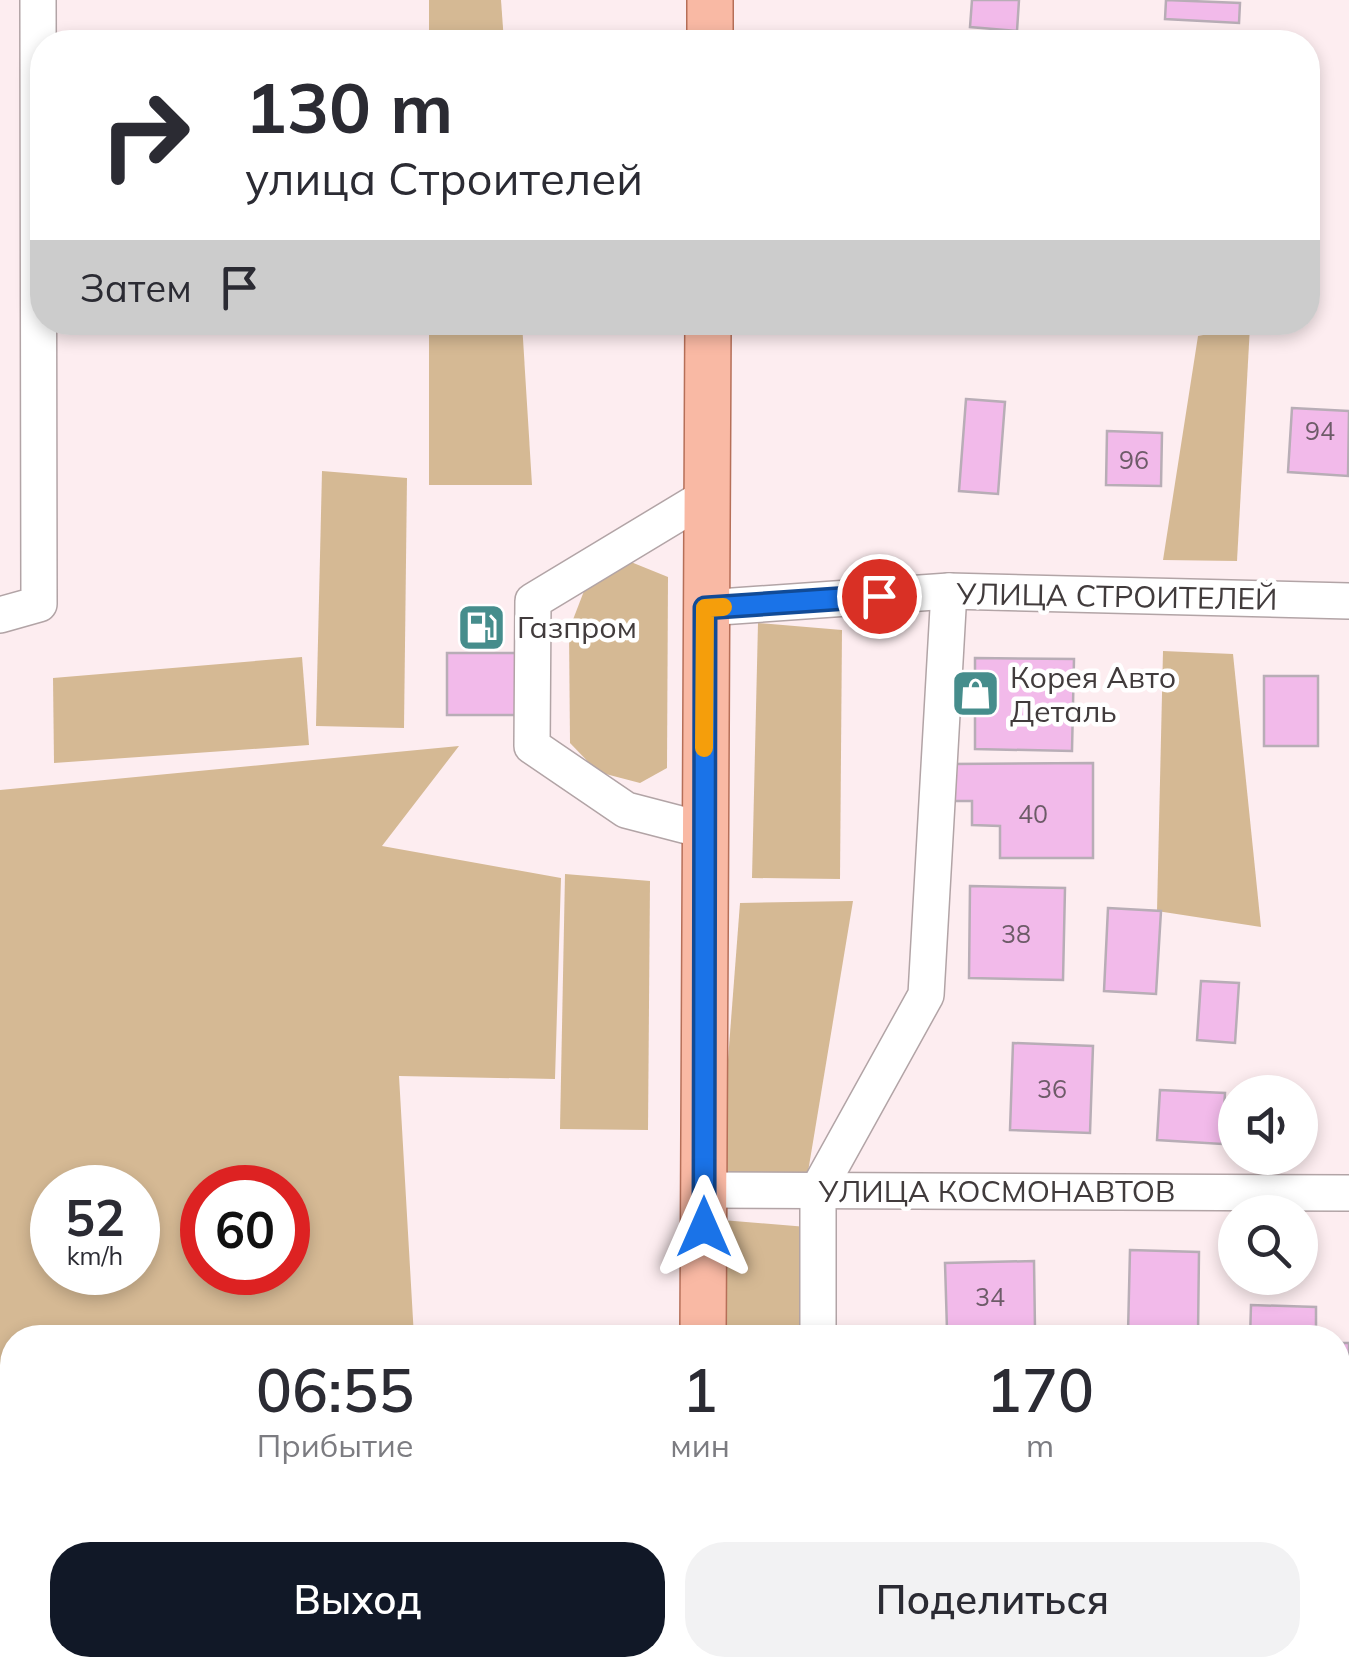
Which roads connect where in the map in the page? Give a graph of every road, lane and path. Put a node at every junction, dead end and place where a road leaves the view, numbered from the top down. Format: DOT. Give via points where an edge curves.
graph roads {
  1 [pos="38,0"];
  2 [pos="710,0"];
  3 [pos="38,30"];
  4 [pos="710,30"];
  5 [pos="39,335"];
  6 [pos="708,335"];
  7 [pos="707,496"];
  8 [pos="948,592"];
  9 [pos="1349,601"];
  10 [pos="705,608"];
  11 [pos="0,615"];
  12 [pos="703,830"];
  13 [pos="704,1190"];
  14 [pos="818,1190"];
  15 [pos="1349,1193"];
  16 [pos="703,1325"];
  17 [pos="818,1325"];
  1 -- 3 [label="street"];
  2 -- 4 [label="main road"];
  5 -- 11 [label="street" via="39,604"];
  6 -- 7 [label="main road"];
  7 -- 10 [label="main road"];
  7 -- 12 [label="street" via="532,601 532,746 626,810"];
  8 -- 9 [label="street, УЛИЦА СТРОИТЕЛЕЙ"];
  8 -- 10 [label="street, УЛИЦА СТРОИТЕЛЕЙ"];
  8 -- 14 [label="street" via="926,996"];
  10 -- 12 [label="main road"];
  12 -- 13 [label="main road"];
  13 -- 14 [label="street, УЛИЦА КОСМОНАВТОВ"];
  13 -- 16 [label="main road"];
  14 -- 15 [label="street, УЛИЦА КОСМОНАВТОВ"];
  14 -- 17 [label="street"];
}
